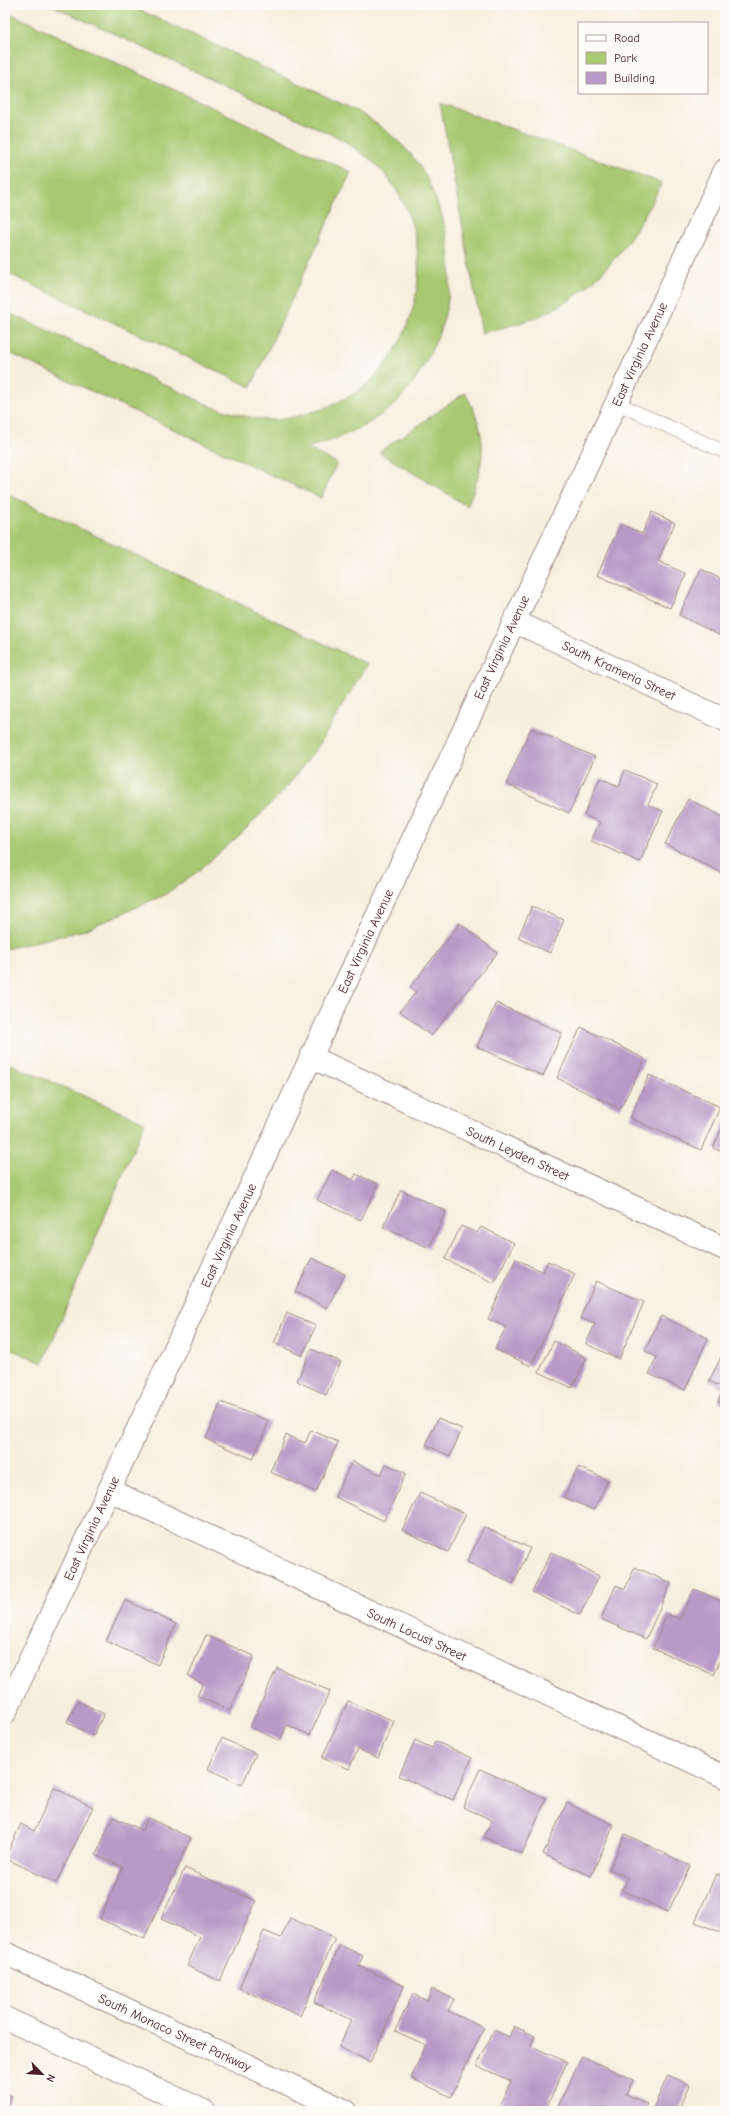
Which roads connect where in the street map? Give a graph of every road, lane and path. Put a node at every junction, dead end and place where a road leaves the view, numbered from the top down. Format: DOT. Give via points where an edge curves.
graph roads {
  1 [pos="723,180"];
  2 [pos="616,403"];
  3 [pos="725,452"];
  4 [pos="514,621"];
  5 [pos="725,720"];
  6 [pos="311,1057"];
  7 [pos="725,1249"];
  8 [pos="109,1490"];
  9 [pos="5,1713"];
  10 [pos="725,1777"];
  11 [pos="5,1953"];
  12 [pos="5,2018"];
  13 [pos="204,2111"];
  14 [pos="346,2111"];
  1 -- 2 [label="street, East Virginia Avenue"];
  2 -- 3 [label="lane"];
  2 -- 4 [label="street, East Virginia Avenue"];
  4 -- 5 [label="street, South Krameria Street"];
  4 -- 6 [label="street, East Virginia Avenue"];
  6 -- 7 [label="street, South Leyden Street"];
  6 -- 8 [label="street, East Virginia Avenue"];
  8 -- 9 [label="street, East Virginia Avenue"];
  8 -- 10 [label="street, South Locust Street"];
  11 -- 14 [label="street, South Monaco Street Parkway"];
  12 -- 13 [label="street"];
}
